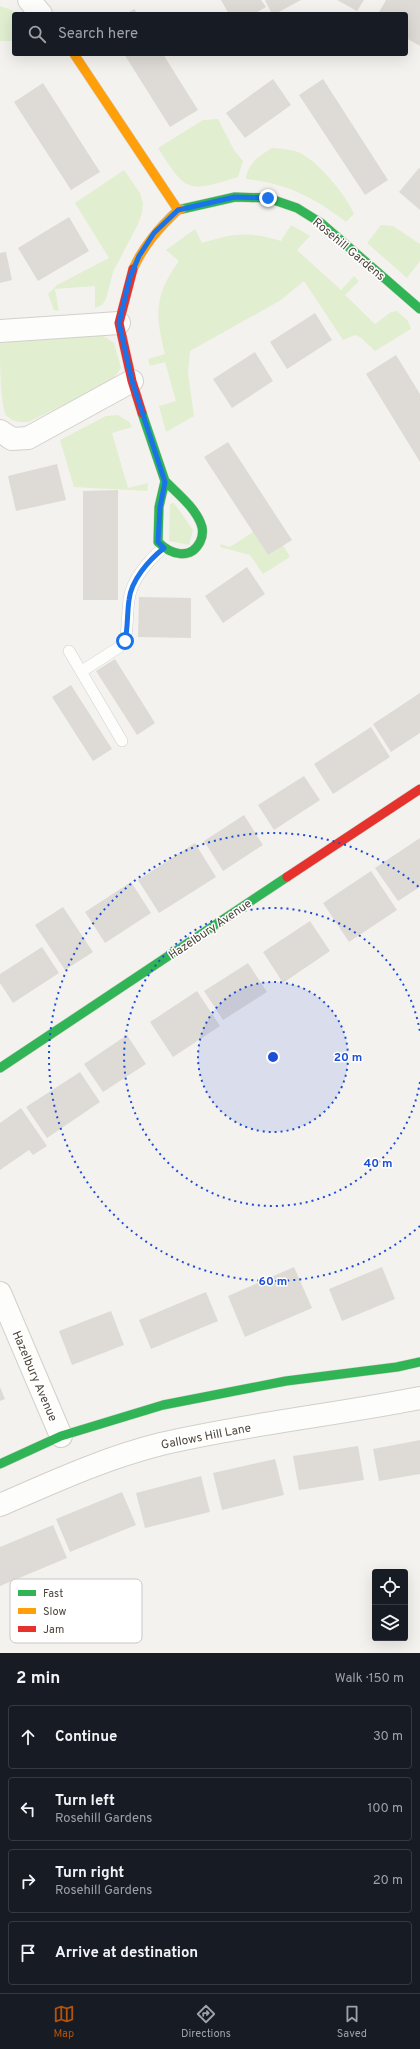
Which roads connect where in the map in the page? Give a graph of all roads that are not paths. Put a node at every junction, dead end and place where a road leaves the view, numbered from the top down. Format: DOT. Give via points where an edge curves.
graph roads {
  1 [pos="29,0"];
  2 [pos="39,12"];
  3 [pos="75,56"];
  4 [pos="178,210"];
  5 [pos="420,309"];
  6 [pos="119,323"];
  7 [pos="0,331"];
  8 [pos="132,381"];
  9 [pos="0,431"];
  10 [pos="165,482"];
  11 [pos="164,548"];
  12 [pos="69,651"];
  13 [pos="82,671"];
  14 [pos="122,740"];
  15 [pos="420,789"];
  16 [pos="0,1068"];
  17 [pos="0,1293"];
  18 [pos="420,1362"];
  19 [pos="420,1398"];
  20 [pos="61,1436"];
  21 [pos="0,1464"];
  22 [pos="0,1506"];
  1 -- 2 [label="street"];
  3 -- 4 [label="street"];
  4 -- 5 [label="street, Rosehill Gardens" via="235,197 268,198 298,208 321,223"];
  4 -- 6 [label="street" via="154,233 139,256 130,277"];
  6 -- 7 [label="street"];
  6 -- 8 [label="street"];
  8 -- 9 [label="street" via="28,438 12,439"];
  8 -- 10 [label="street"];
  10 -- 11 [label="street" via="160,507 158,542"];
  10 -- 11 [label="street" via="182,498 201,524 203,533 199,546 191,552 181,555"];
  11 -- 13 [label="lane" via="153,557 134,585 129,598 125,641"];
  12 -- 13 [label="lane"];
  13 -- 14 [label="lane"];
  15 -- 16 [label="street, Hazelbury Avenue"];
  17 -- 20 [label="street, Hazelbury Avenue"];
  18 -- 20 [label="street" via="286,1381 163,1405"];
  19 -- 22 [label="street, Gallows Hill Lane" via="279,1421 161,1444 101,1462"];
  20 -- 21 [label="street"];
}
